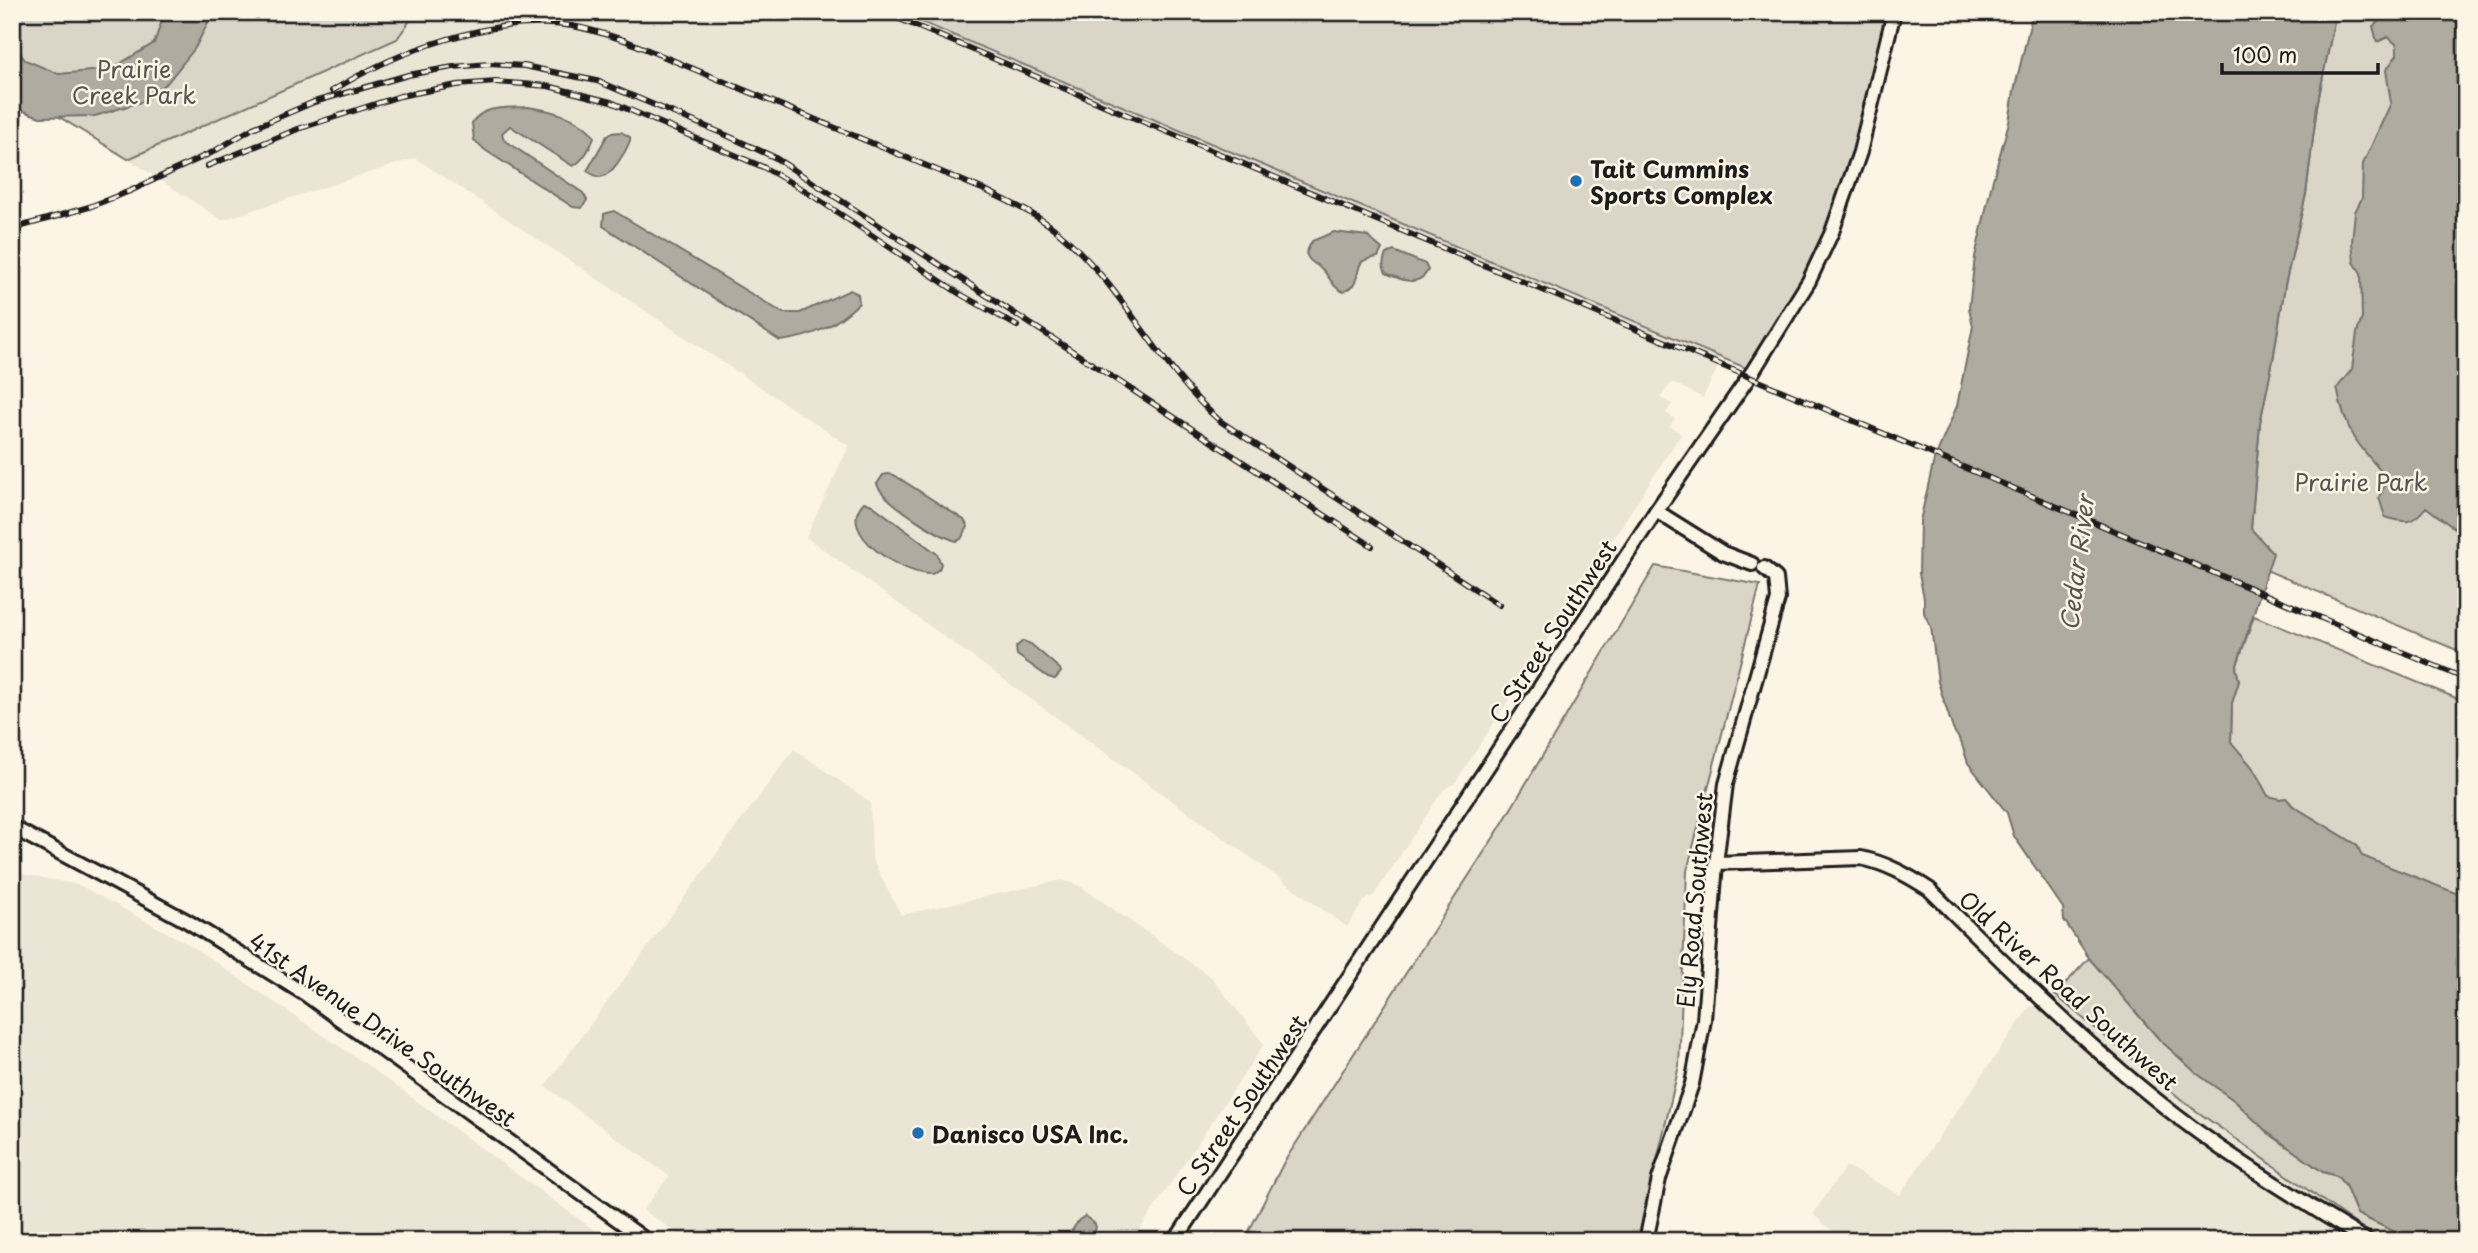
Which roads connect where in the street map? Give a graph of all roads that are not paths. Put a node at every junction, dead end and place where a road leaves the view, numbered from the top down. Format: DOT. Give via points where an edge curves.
graph roads {
  1 [pos="1894,12"];
  2 [pos="1656,511"];
  3 [pos="12,827"];
  4 [pos="1716,863"];
  5 [pos="647,1241"];
  6 [pos="1175,1241"];
  7 [pos="1646,1241"];
  8 [pos="2367,1241"];
  1 -- 2 [label="street, C Street Southwest" via="1860,152 1819,263 1753,371"];
  2 -- 4 [label="street, Ely Road Southwest" via="1776,578 1778,599 1726,784"];
  2 -- 6 [label="street, C Street Southwest"];
  3 -- 5 [label="street, 41st Avenue Drive Southwest" via="187,921 305,994"];
  4 -- 7 [label="street, Ely Road Southwest" via="1697,1059 1659,1179"];
  4 -- 8 [label="street, Old River Road Southwest" via="1861,858 1903,873 1929,890 2155,1100 2232,1157"];
}
